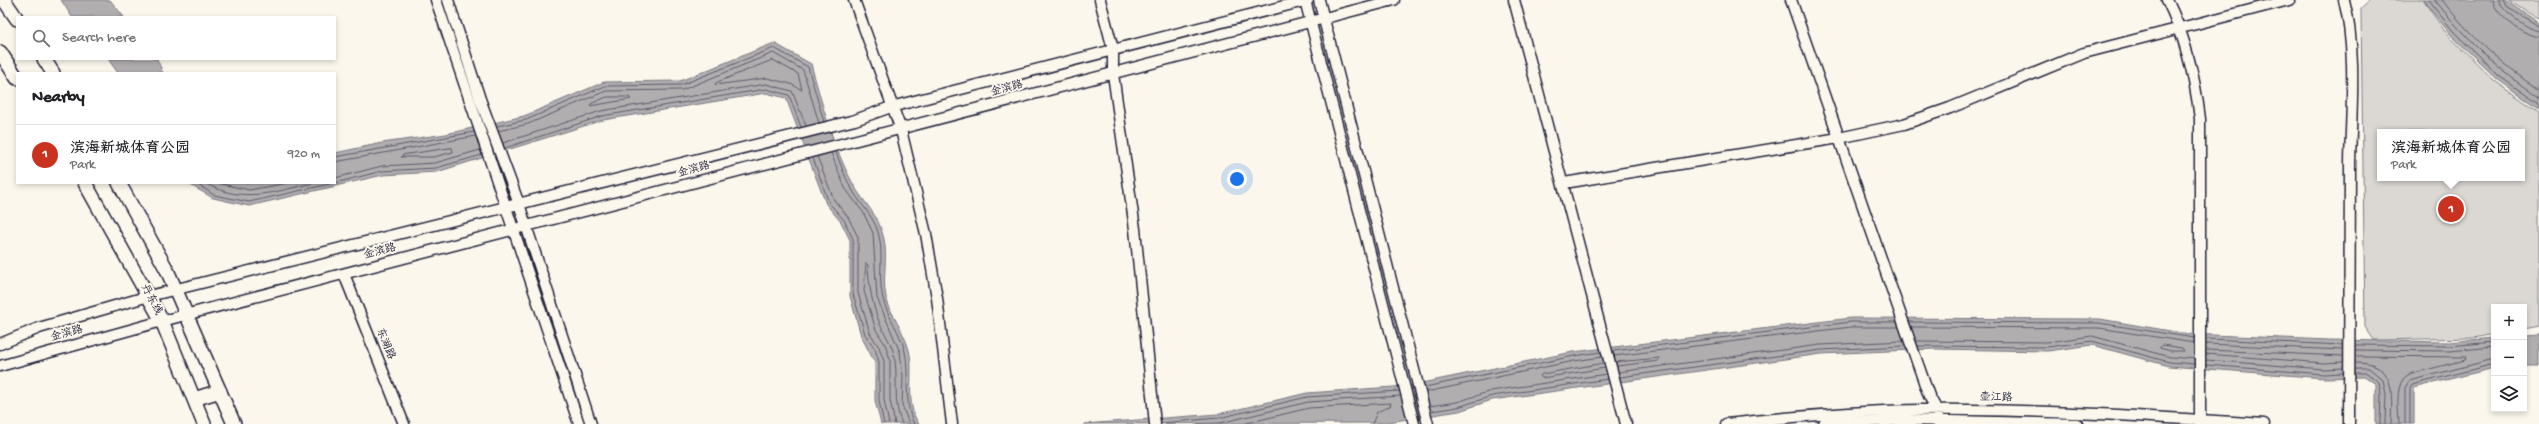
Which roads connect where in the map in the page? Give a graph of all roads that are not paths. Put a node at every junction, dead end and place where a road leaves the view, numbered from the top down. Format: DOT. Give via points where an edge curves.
graph roads {
  1 [pos="4,0"];
  2 [pos="436,0"];
  3 [pos="448,0"];
  4 [pos="854,0"];
  5 [pos="1100,0"];
  6 [pos="1306,0"];
  7 [pos="1319,0"];
  8 [pos="1394,0"];
  9 [pos="1514,0"];
  10 [pos="1791,0"];
  11 [pos="2167,0"];
  12 [pos="2289,0"];
  13 [pos="2344,0"];
  14 [pos="16,17"];
  15 [pos="1324,19"];
  16 [pos="1311,22"];
  17 [pos="2179,28"];
  18 [pos="1113,49"];
  19 [pos="0,52"];
  20 [pos="45,60"];
  21 [pos="52,72"];
  22 [pos="1113,74"];
  23 [pos="16,76"];
  24 [pos="891,107"];
  25 [pos="901,130"];
  26 [pos="1839,138"];
  27 [pos="1564,183"];
  28 [pos="86,184"];
  29 [pos="120,184"];
  30 [pos="519,204"];
  31 [pos="505,208"];
  32 [pos="525,227"];
  33 [pos="512,230"];
  34 [pos="344,274"];
  35 [pos="176,290"];
  36 [pos="149,296"];
  37 [pos="185,316"];
  38 [pos="162,321"];
  39 [pos="0,344"];
  40 [pos="0,366"];
  41 [pos="220,391"];
  42 [pos="194,399"];
  43 [pos="1936,410"];
  44 [pos="1939,422"];
  45 [pos="2200,422"];
  46 [pos="204,424"];
  47 [pos="234,424"];
  48 [pos="404,424"];
  49 [pos="579,424"];
  50 [pos="591,424"];
  51 [pos="952,424"];
  52 [pos="1155,424"];
  53 [pos="1414,424"];
  54 [pos="1428,424"];
  55 [pos="1626,424"];
  56 [pos="1726,424"];
  57 [pos="1824,424"];
  58 [pos="2077,424"];
  59 [pos="2264,424"];
  60 [pos="2349,424"];
  1 -- 14 [label="highway"];
  2 -- 31 [label="main road"];
  3 -- 30 [label="main road" via="480,99"];
  4 -- 24 [label="main road"];
  5 -- 18 [label="main road"];
  6 -- 16 [label="main road"];
  6 -- 18 [label="main road, 金滨路"];
  7 -- 15 [label="main road"];
  8 -- 15 [label="main road, 金滨路"];
  9 -- 27 [label="main road"];
  10 -- 26 [label="main road"];
  11 -- 17 [label="main road"];
  12 -- 17 [label="main road"];
  13 -- 60 [label="main road" via="2350,39 2351,94"];
  15 -- 16 [label="main road, 金滨路"];
  15 -- 54 [label="main road" via="1410,362"];
  16 -- 22 [label="main road, 金滨路"];
  16 -- 53 [label="main road"];
  17 -- 26 [label="main road" via="2084,53 1921,120"];
  17 -- 45 [label="main road" via="2194,73 2200,119"];
  18 -- 22 [label="main road"];
  18 -- 24 [label="main road, 金滨路"];
  19 -- 23 [label="highway"];
  20 -- 21 [label="highway"];
  22 -- 25 [label="main road, 金滨路"];
  22 -- 52 [label="main road" via="1135,229"];
  24 -- 25 [label="main road"];
  24 -- 30 [label="main road, 金滨路" via="855,120"];
  25 -- 32 [label="main road, 金滨路"];
  25 -- 51 [label="main road" via="926,234 937,298"];
  26 -- 27 [label="main road"];
  26 -- 43 [label="main road"];
  27 -- 55 [label="main road"];
  28 -- 36 [label="highway, 丹东线"];
  29 -- 35 [label="highway"];
  30 -- 31 [label="main road, 金滨路"];
  30 -- 32 [label="main road"];
  31 -- 33 [label="main road"];
  31 -- 35 [label="main road, 金滨路"];
  32 -- 33 [label="main road, 金滨路"];
  32 -- 50 [label="main road"];
  33 -- 34 [label="main road, 金滨路"];
  33 -- 49 [label="main road"];
  34 -- 37 [label="main road, 金滨路"];
  34 -- 48 [label="main road, 东湖路"];
  35 -- 36 [label="main road, 金滨路"];
  35 -- 37 [label="highway"];
  36 -- 38 [label="highway, 丹东线"];
  36 -- 39 [label="main road, 金滨路" via="39,328"];
  37 -- 38 [label="main road, 金滨路"];
  37 -- 41 [label="highway"];
  38 -- 40 [label="main road, 金滨路"];
  38 -- 42 [label="highway, 丹东线"];
  41 -- 42 [label="highway"];
  41 -- 47 [label="highway"];
  42 -- 46 [label="highway, 丹东线"];
  43 -- 44 [label="main road"];
  43 -- 45 [label="main road, 壶江路" via="2078,413"];
  43 -- 56 [label="main road, 壶江路" via="1818,415"];
  44 -- 57 [label="main road"];
  44 -- 58 [label="main road"];
  45 -- 59 [label="main road, 壶江路"];
}
